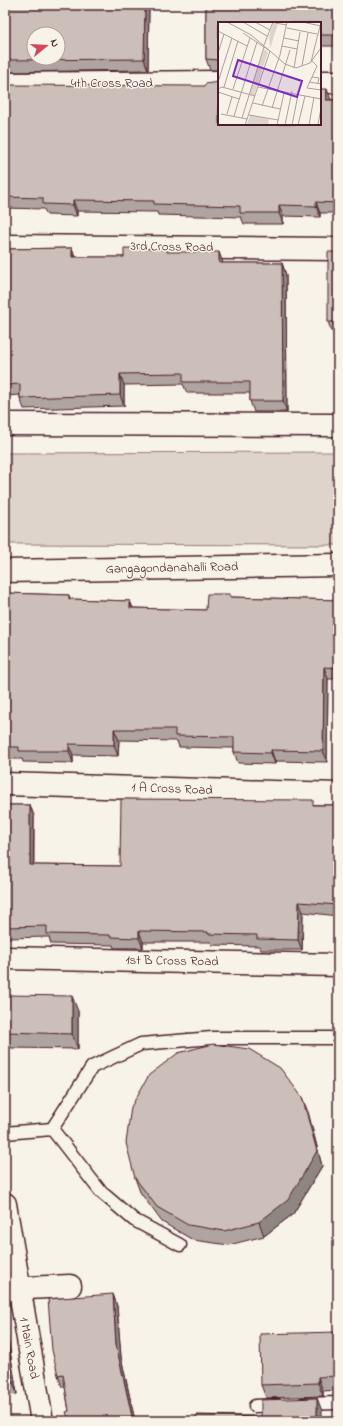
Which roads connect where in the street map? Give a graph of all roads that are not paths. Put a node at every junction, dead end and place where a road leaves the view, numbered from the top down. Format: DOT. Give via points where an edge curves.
graph roads {
  1 [pos="218,82"];
  2 [pos="321,82"];
  3 [pos="338,82"];
  4 [pos="5,84"];
  5 [pos="5,246"];
  6 [pos="338,249"];
  7 [pos="5,424"];
  8 [pos="338,425"];
  9 [pos="338,565"];
  10 [pos="5,571"];
  11 [pos="5,784"];
  12 [pos="338,794"];
  13 [pos="5,958"];
  14 [pos="338,965"];
  15 [pos="338,1038"];
  16 [pos="52,1129"];
  17 [pos="5,1133"];
  18 [pos="5,1204"];
  19 [pos="180,1245"];
  20 [pos="70,1286"];
  21 [pos="12,1288"];
  22 [pos="338,1403"];
  23 [pos="255,1406"];
  24 [pos="42,1421"];
  1 -- 4 [label="street, 4th Cross Road"];
  2 -- 3 [label="street"];
  5 -- 6 [label="street, 3rd Cross Road"];
  7 -- 8 [label="street"];
  9 -- 10 [label="street, Gangagondanahalli Road"];
  11 -- 12 [label="street, 1 A Cross Road"];
  13 -- 14 [label="street, 1st B Cross Road"];
  15 -- 16 [label="lane" via="212,1038 141,1044 92,1067"];
  16 -- 17 [label="lane"];
  16 -- 19 [label="lane" via="101,1192 134,1220"];
  18 -- 21 [label="street, 1 Main Road"];
  20 -- 21 [label="street"];
  21 -- 24 [label="street, 1 Main Road"];
  22 -- 23 [label="lane"];
}
